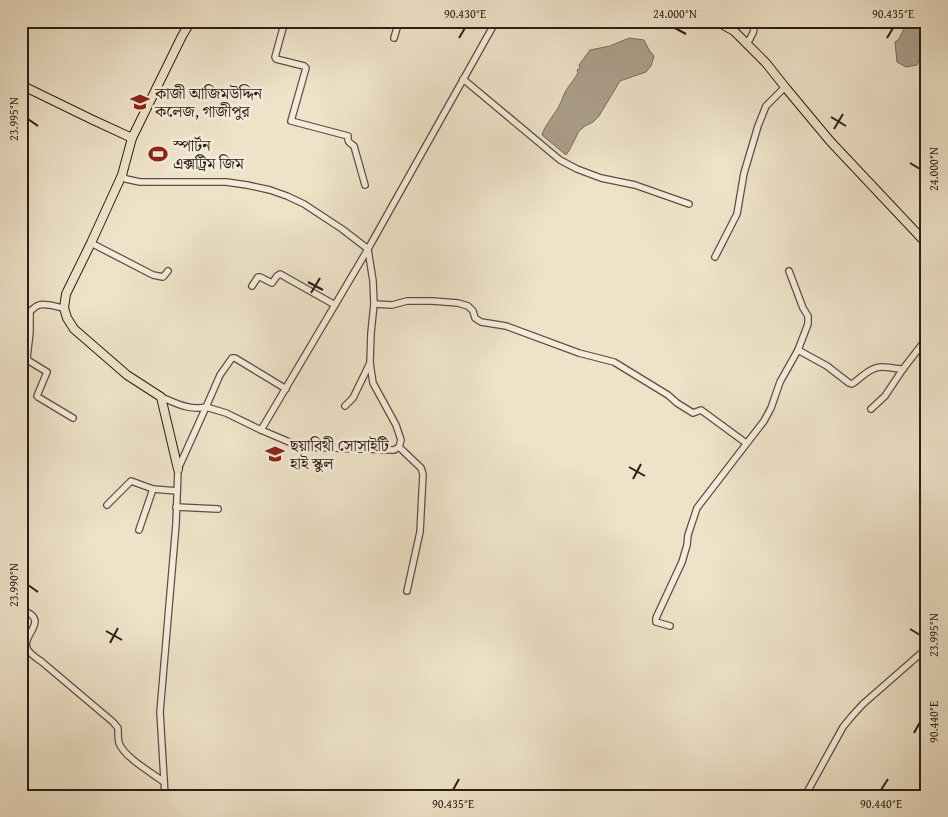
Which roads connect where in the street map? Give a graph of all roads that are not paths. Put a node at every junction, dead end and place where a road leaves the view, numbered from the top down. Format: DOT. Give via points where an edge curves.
graph roads {
  1 [pos="191,21"];
  2 [pos="278,21"];
  3 [pos="399,21"];
  4 [pos="496,21"];
  5 [pos="716,21"];
  6 [pos="756,21"];
  7 [pos="394,38"];
  8 [pos="747,44"];
  9 [pos="464,79"];
  10 [pos="21,85"];
  11 [pos="785,87"];
  12 [pos="132,138"];
  13 [pos="122,175"];
  14 [pos="365,185"];
  15 [pos="689,204"];
  16 [pos="91,243"];
  17 [pos="927,244"];
  18 [pos="368,249"];
  19 [pos="715,257"];
  20 [pos="168,271"];
  21 [pos="789,271"];
  22 [pos="252,286"];
  23 [pos="374,304"];
  24 [pos="336,305"];
  25 [pos="64,308"];
  26 [pos="30,312"];
  27 [pos="21,313"];
  28 [pos="927,338"];
  29 [pos="798,350"];
  30 [pos="370,363"];
  31 [pos="903,369"];
  32 [pos="286,389"];
  33 [pos="161,397"];
  34 [pos="345,406"];
  35 [pos="206,407"];
  36 [pos="871,409"];
  37 [pos="72,418"];
  38 [pos="261,430"];
  39 [pos="746,444"];
  40 [pos="399,447"];
  41 [pos="178,468"];
  42 [pos="153,489"];
  43 [pos="177,491"];
  44 [pos="108,505"];
  45 [pos="176,507"];
  46 [pos="218,509"];
  47 [pos="140,530"];
  48 [pos="407,591"];
  49 [pos="21,609"];
  50 [pos="670,626"];
  51 [pos="927,648"];
  52 [pos="164,782"];
  53 [pos="165,796"];
  54 [pos="805,796"];
  1 -- 12 [label="main road"];
  2 -- 14 [label="street" via="283,28 276,59 306,68 291,121 348,136"];
  3 -- 7 [label="street"];
  4 -- 9 [label="street"];
  5 -- 8 [label="main road" via="734,31"];
  6 -- 8 [label="street"];
  8 -- 11 [label="main road"];
  9 -- 15 [label="street" via="560,160 601,178 635,184"];
  9 -- 18 [label="street"];
  10 -- 12 [label="main road"];
  11 -- 17 [label="main road" via="830,141"];
  11 -- 19 [label="street" via="766,106 744,173 737,214"];
  12 -- 13 [label="main road"];
  13 -- 16 [label="main road"];
  13 -- 18 [label="street" via="126,180 140,182 226,182 270,190 304,204"];
  16 -- 20 [label="street" via="152,275 164,277"];
  16 -- 25 [label="main road" via="66,294"];
  18 -- 23 [label="street"];
  18 -- 24 [label="street"];
  21 -- 29 [label="street" via="808,316"];
  22 -- 24 [label="street" via="258,277 272,283 280,274"];
  23 -- 30 [label="street"];
  23 -- 39 [label="street" via="432,301 468,306 477,321 506,326 579,353 614,362 689,411 701,410"];
  24 -- 32 [label="street"];
  25 -- 26 [label="street" via="42,304"];
  25 -- 33 [label="main road" via="74,329 127,375"];
  26 -- 27 [label="street"];
  26 -- 37 [label="street" via="27,358 47,372 37,396"];
  28 -- 31 [label="street"];
  29 -- 31 [label="street" via="852,384 880,366"];
  29 -- 39 [label="street" via="764,421"];
  30 -- 34 [label="street" via="353,398"];
  30 -- 40 [label="street" via="373,383 396,425 401,440"];
  31 -- 36 [label="street" via="885,396"];
  32 -- 35 [label="street" via="232,358 220,375"];
  32 -- 38 [label="street"];
  33 -- 35 [label="street" via="192,409"];
  33 -- 41 [label="main road"];
  35 -- 38 [label="street"];
  35 -- 41 [label="street"];
  38 -- 40 [label="street" via="301,447 394,450"];
  39 -- 50 [label="street" via="697,508 682,562 656,618 656,622"];
  40 -- 48 [label="street" via="423,474 420,532"];
  41 -- 43 [label="street"];
  42 -- 43 [label="street"];
  42 -- 44 [label="street" via="131,481"];
  42 -- 47 [label="street"];
  43 -- 45 [label="street"];
  45 -- 46 [label="street"];
  45 -- 52 [label="street" via="160,712"];
  49 -- 52 [label="street" via="34,616 35,621 27,649 113,722 118,728 121,747 134,761"];
  51 -- 54 [label="street" via="852,716"];
  52 -- 53 [label="street"];
}
